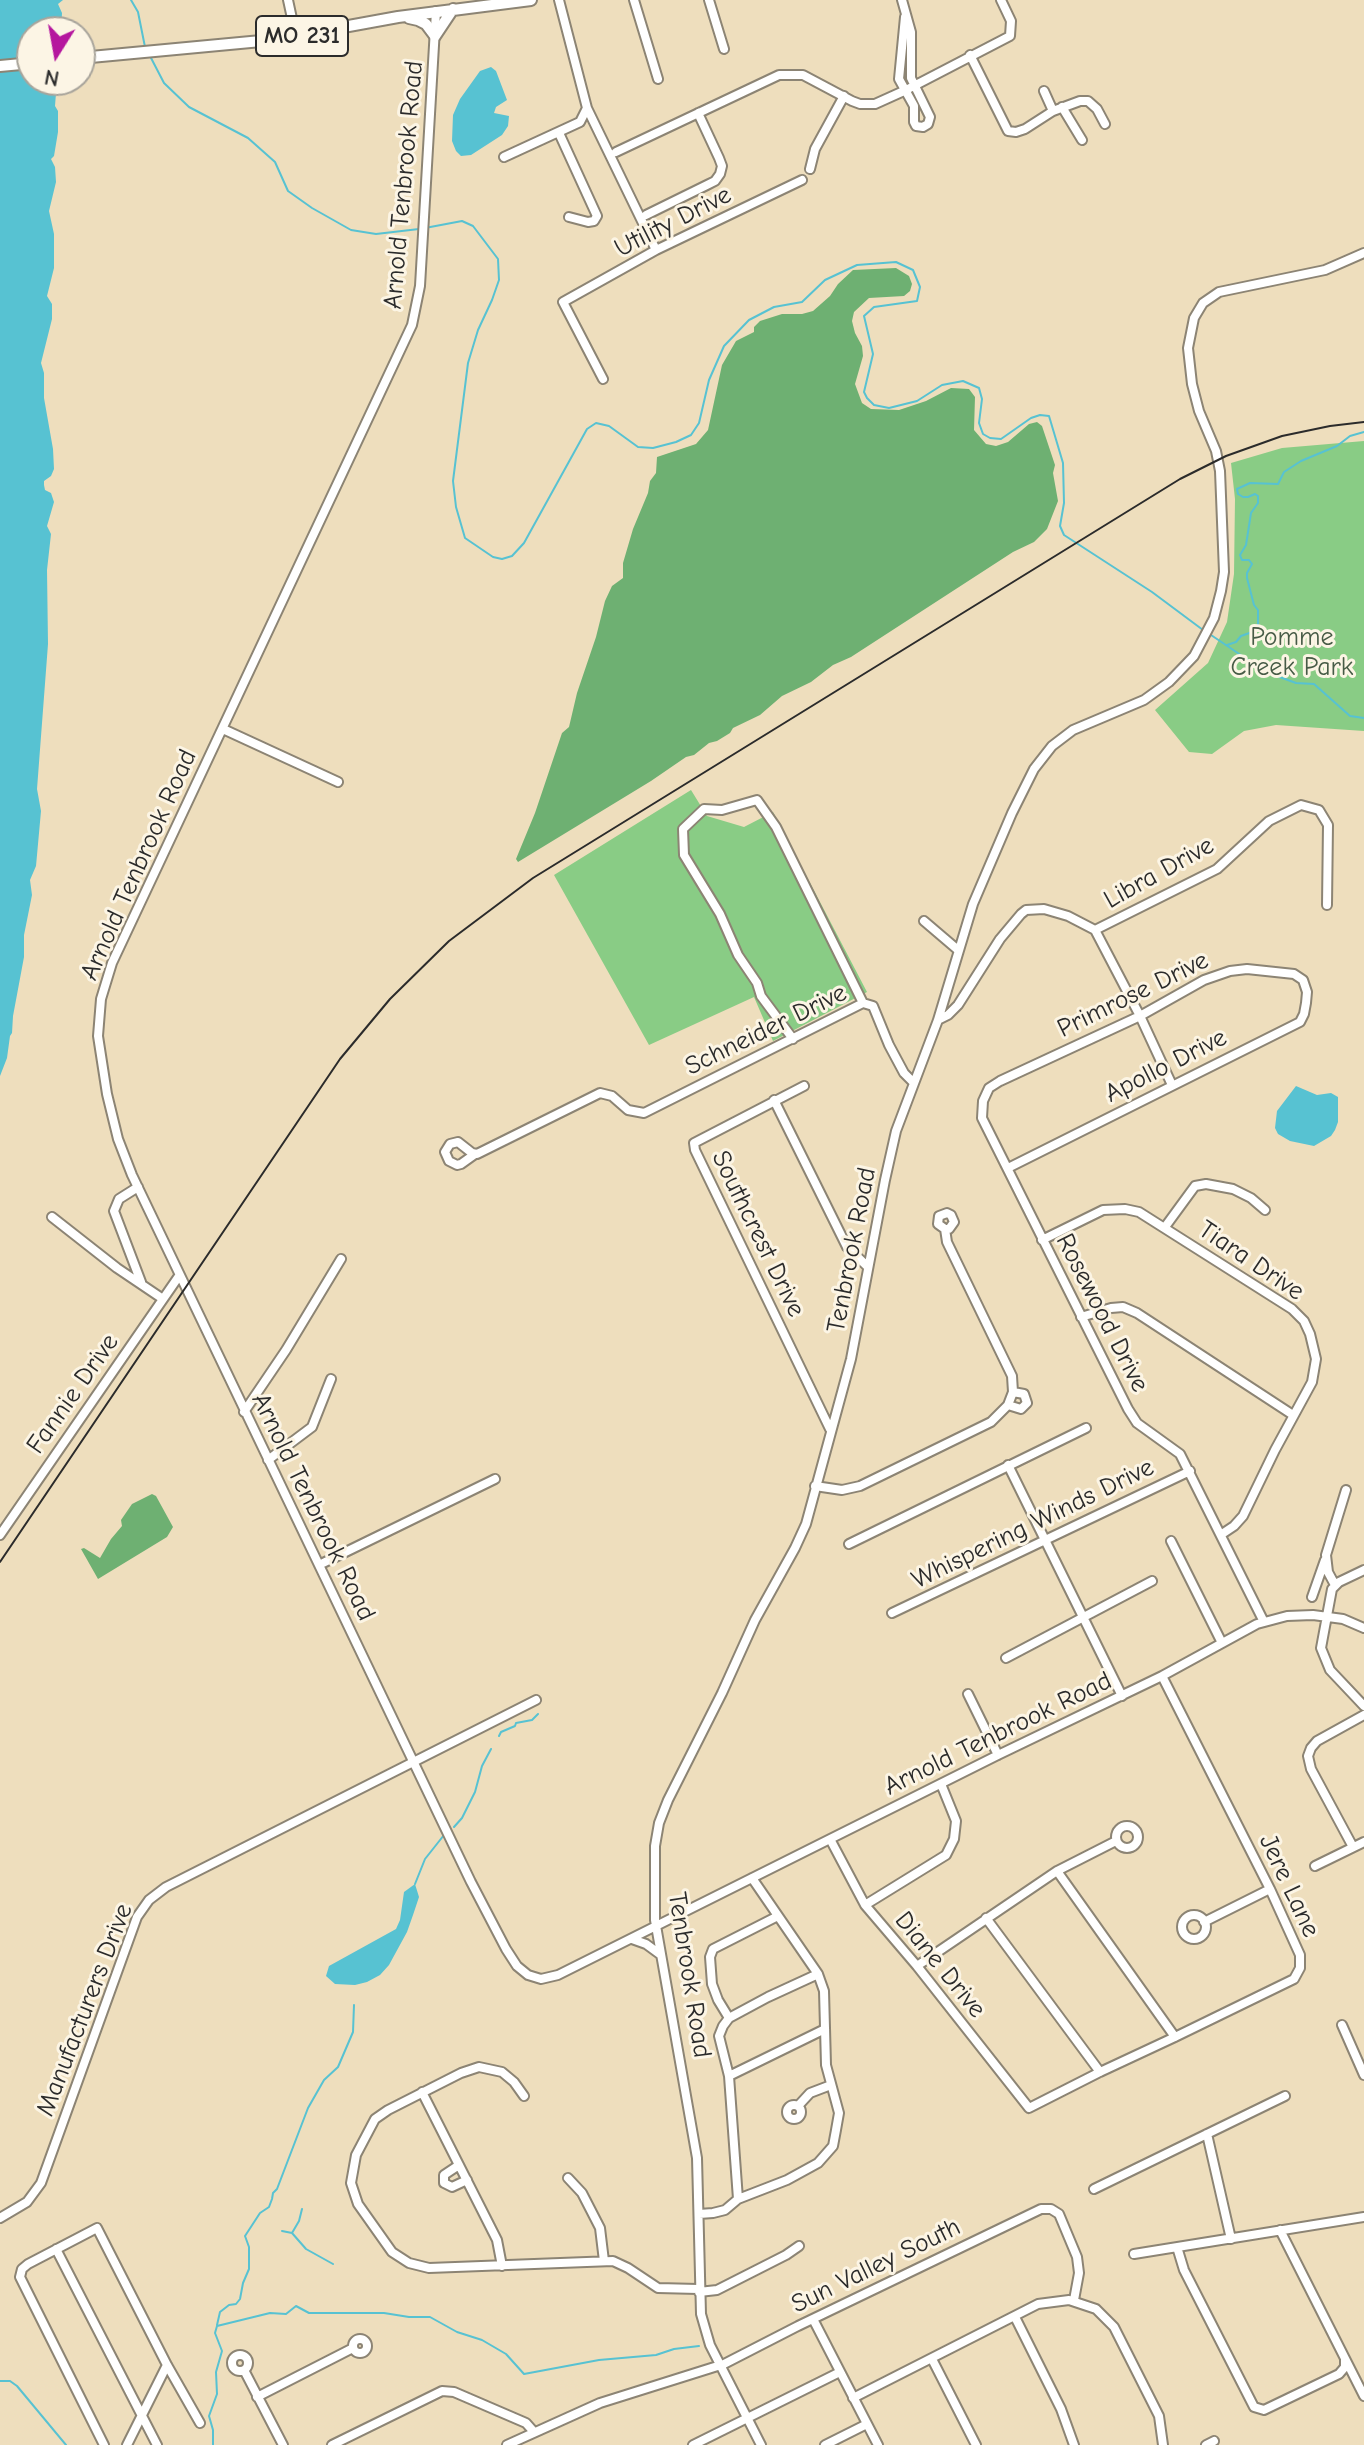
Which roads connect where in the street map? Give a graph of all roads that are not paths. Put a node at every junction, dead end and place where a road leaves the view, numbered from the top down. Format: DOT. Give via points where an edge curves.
graph roads {
  1 [pos="288,0"];
  2 [pos="531,0"];
  3 [pos="559,0"];
  4 [pos="634,0"];
  5 [pos="709,0"];
  6 [pos="902,0"];
  7 [pos="1001,0"];
  8 [pos="453,9"];
  9 [pos="436,11"];
  10 [pos="398,17"];
  11 [pos="905,17"];
  12 [pos="435,36"];
  13 [pos="296,37"];
  14 [pos="724,49"];
  15 [pos="970,55"];
  16 [pos="96,57"];
  17 [pos="658,79"];
  18 [pos="916,85"];
  19 [pos="906,90"];
  20 [pos="1044,91"];
  21 [pos="844,96"];
  22 [pos="1061,107"];
  23 [pos="587,108"];
  24 [pos="698,113"];
  25 [pos="1105,124"];
  26 [pos="559,133"];
  27 [pos="1082,140"];
  28 [pos="616,152"];
  29 [pos="504,157"];
  30 [pos="810,169"];
  31 [pos="802,180"];
  32 [pos="646,215"];
  33 [pos="569,217"];
  34 [pos="656,250"];
  35 [pos="1364,253"];
  36 [pos="603,379"];
  37 [pos="223,729"];
  38 [pos="338,782"];
  39 [pos="1327,905"];
  40 [pos="924,921"];
  41 [pos="1095,930"];
  42 [pos="958,950"];
  43 [pos="1301,977"];
  44 [pos="863,1003"];
  45 [pos="1140,1016"];
  46 [pos="938,1020"];
  47 [pos="793,1039"];
  48 [pos="913,1082"];
  49 [pos="1172,1085"];
  50 [pos="804,1086"];
  51 [pos="989,1088"];
  52 [pos="774,1100"];
  53 [pos="475,1154"];
  54 [pos="1008,1168"];
  55 [pos="138,1187"];
  56 [pos="1265,1210"];
  57 [pos="52,1217"];
  58 [pos="1165,1227"];
  59 [pos="945,1229"];
  60 [pos="1042,1240"];
  61 [pos="341,1259"];
  62 [pos="868,1267"];
  63 [pos="179,1276"];
  64 [pos="141,1283"];
  65 [pos="163,1299"];
  66 [pos="1081,1317"];
  67 [pos="331,1379"];
  68 [pos="1013,1392"];
  69 [pos="1008,1405"];
  70 [pos="244,1412"];
  71 [pos="1293,1415"];
  72 [pos="1086,1428"];
  73 [pos="830,1429"];
  74 [pos="268,1460"];
  75 [pos="1008,1465"];
  76 [pos="1190,1471"];
  77 [pos="495,1479"];
  78 [pos="815,1486"];
  79 [pos="1346,1490"];
  80 [pos="1222,1534"];
  81 [pos="0,1535"];
  82 [pos="1046,1539"];
  83 [pos="1171,1541"];
  84 [pos="849,1544"];
  85 [pos="1326,1555"];
  86 [pos="319,1565"];
  87 [pos="1364,1570"];
  88 [pos="1152,1581"];
  89 [pos="1335,1585"];
  90 [pos="1312,1597"];
  91 [pos="892,1613"];
  92 [pos="1326,1616"];
  93 [pos="1084,1617"];
  94 [pos="1264,1622"];
  95 [pos="1364,1628"];
  96 [pos="1222,1643"];
  97 [pos="1006,1658"];
  98 [pos="1162,1676"];
  99 [pos="968,1694"];
  100 [pos="1122,1696"];
  101 [pos="536,1700"];
  102 [pos="1364,1706"];
  103 [pos="1364,1715"];
  104 [pos="998,1755"];
  105 [pos="414,1761"];
  106 [pos="941,1784"];
  107 [pos="830,1839"];
  108 [pos="1116,1841"];
  109 [pos="1364,1842"];
  110 [pos="1353,1847"];
  111 [pos="1315,1866"];
  112 [pos="1057,1871"];
  113 [pos="752,1878"];
  114 [pos="1270,1889"];
  115 [pos="865,1905"];
  116 [pos="655,1906"];
  117 [pos="778,1916"];
  118 [pos="674,1918"];
  119 [pos="986,1918"];
  120 [pos="1204,1922"];
  121 [pos="656,1927"];
  122 [pos="632,1939"];
  123 [pos="661,1955"];
  124 [pos="917,1966"];
  125 [pos="818,1974"];
  126 [pos="729,2018"];
  127 [pos="1342,2025"];
  128 [pos="825,2029"];
  129 [pos="1175,2037"];
  130 [pos="1100,2072"];
  131 [pos="1364,2075"];
  132 [pos="729,2076"];
  133 [pos="831,2085"];
  134 [pos="422,2092"];
  135 [pos="524,2096"];
  136 [pos="1285,2096"];
  137 [pos="798,2106"];
  138 [pos="1029,2108"];
  139 [pos="1207,2134"];
  140 [pos="459,2165"];
  141 [pos="568,2178"];
  142 [pos="467,2180"];
  143 [pos="1094,2189"];
  144 [pos="738,2199"];
  145 [pos="699,2214"];
  146 [pos="1364,2217"];
  147 [pos="0,2218"];
  148 [pos="1280,2230"];
  149 [pos="1231,2239"];
  150 [pos="799,2246"];
  151 [pos="1177,2247"];
  152 [pos="56,2249"];
  153 [pos="1134,2254"];
  154 [pos="604,2261"];
  155 [pos="502,2266"];
  156 [pos="698,2290"];
  157 [pos="1074,2300"];
  158 [pos="1015,2317"];
  159 [pos="813,2319"];
  160 [pos="353,2348"];
  161 [pos="932,2359"];
  162 [pos="1345,2359"];
  163 [pos="167,2365"];
  164 [pos="720,2365"];
  165 [pos="244,2370"];
  166 [pos="840,2372"];
  167 [pos="1364,2396"];
  168 [pos="257,2397"];
  169 [pos="853,2398"];
  170 [pos="141,2416"];
  171 [pos="747,2417"];
  172 [pos="200,2423"];
  173 [pos="867,2424"];
  174 [pos="534,2432"];
  175 [pos="104,2445"];
  176 [pos="127,2445"];
  177 [pos="157,2445"];
  178 [pos="283,2445"];
  179 [pos="332,2445"];
  180 [pos="507,2445"];
  181 [pos="693,2445"];
  182 [pos="761,2445"];
  183 [pos="825,2445"];
  184 [pos="878,2445"];
  185 [pos="976,2445"];
  186 [pos="1074,2445"];
  187 [pos="1163,2445"];
  1 -- 13 [label="street"];
  2 -- 8 [label="main road, MO 231"];
  3 -- 23 [label="street"];
  4 -- 17 [label="street"];
  5 -- 14 [label="street"];
  6 -- 11 [label="street"];
  7 -- 15 [label="street" via="1011,21 1010,36"];
  8 -- 9 [label="main road, MO 231"];
  8 -- 12 [label="main road"];
  9 -- 10 [label="main road, MO 231"];
  9 -- 12 [label="street, Arnold Tenbrook Road"];
  10 -- 12 [label="main road" via="418,20"];
  10 -- 13 [label="main road, MO 231"];
  11 -- 18 [label="street"];
  11 -- 19 [label="street" via="899,79"];
  12 -- 37 [label="street, Arnold Tenbrook Road" via="416,313"];
  13 -- 16 [label="main road, MO 231"];
  15 -- 18 [label="street"];
  15 -- 22 [label="street" via="1008,131 1025,129"];
  18 -- 19 [label="street"];
  18 -- 19 [label="street" via="930,117 926,126 916,126"];
  19 -- 21 [label="street" via="875,104"];
  20 -- 22 [label="street"];
  21 -- 24 [label="street" via="803,75 779,75"];
  21 -- 30 [label="street"];
  22 -- 25 [label="street" via="1088,101"];
  22 -- 27 [label="street"];
  23 -- 26 [label="street" via="580,122"];
  23 -- 34 [label="street"];
  24 -- 28 [label="street"];
  24 -- 32 [label="street" via="722,166 720,174"];
  26 -- 29 [label="street"];
  26 -- 33 [label="street" via="597,216 588,222"];
  31 -- 34 [label="street, Utility Drive"];
  34 -- 36 [label="street, Utility Drive" via="563,302"];
  35 -- 42 [label="street, Tenbrook Road" via="1325,270 1219,292 1206,299 1194,318 1189,342 1192,384 1220,471 1224,564 1214,618 1188,663 1169,682 1131,707 1069,733 1048,750 1002,835"];
  37 -- 38 [label="street"];
  37 -- 55 [label="street, Arnold Tenbrook Road" via="112,963 100,1003 100,1061 118,1139"];
  39 -- 41 [label="street, Libra Drive" via="1328,825 1319,810 1301,805 1269,821 1217,869"];
  40 -- 42 [label="street"];
  41 -- 45 [label="street"];
  41 -- 46 [label="street" via="1044,909 1026,910 1000,939 958,1005"];
  42 -- 46 [label="street, Tenbrook Road"];
  43 -- 45 [label="street, Primrose Drive" via="1230,971"];
  43 -- 49 [label="street, Apollo Drive" via="1307,992 1300,1022"];
  44 -- 47 [label="street, Schneider Drive"];
  44 -- 47 [label="street" via="776,827 757,800 704,809 683,829 684,855 761,996"];
  44 -- 48 [label="street, Schneider Drive" via="873,1006 889,1045"];
  45 -- 49 [label="street"];
  45 -- 51 [label="street, Primrose Drive"];
  46 -- 48 [label="street, Tenbrook Road"];
  47 -- 53 [label="street, Schneider Drive" via="644,1113 600,1093"];
  48 -- 62 [label="street, Tenbrook Road" via="892,1147"];
  49 -- 54 [label="street, Apollo Drive"];
  50 -- 52 [label="street"];
  51 -- 54 [label="street, Rosewood Drive" via="982,1118"];
  52 -- 62 [label="street" via="847,1247"];
  52 -- 73 [label="street, Southcrest Drive" via="694,1143 695,1150"];
  54 -- 60 [label="street, Rosewood Drive"];
  55 -- 63 [label="street, Arnold Tenbrook Road"];
  55 -- 64 [label="street" via="119,1199 114,1211"];
  56 -- 58 [label="street" via="1233,1189 1206,1184 1195,1186"];
  57 -- 64 [label="street"];
  58 -- 60 [label="street, Tiara Drive" via="1139,1212 1103,1210"];
  58 -- 71 [label="street, Tiara Drive" via="1304,1321 1316,1367"];
  59 -- 68 [label="street" via="1010,1369"];
  60 -- 66 [label="street, Rosewood Drive"];
  61 -- 70 [label="street"];
  62 -- 73 [label="street, Tenbrook Road" via="851,1359"];
  63 -- 65 [label="street, Fannie Drive"];
  63 -- 70 [label="street, Arnold Tenbrook Road"];
  64 -- 65 [label="street"];
  65 -- 81 [label="street, Fannie Drive"];
  66 -- 71 [label="street" via="1123,1307 1137,1313"];
  66 -- 76 [label="street, Rosewood Drive" via="1137,1423 1180,1454"];
  67 -- 74 [label="street" via="312,1427"];
  68 -- 69 [label="street"];
  68 -- 69 [label="street" via="1024,1394 1027,1403 1021,1409"];
  69 -- 78 [label="street" via="991,1422 860,1486"];
  70 -- 74 [label="street, Arnold Tenbrook Road"];
  71 -- 80 [label="street, Tiara Drive" via="1243,1516"];
  72 -- 75 [label="street"];
  73 -- 78 [label="street, Tenbrook Road"];
  74 -- 86 [label="street, Arnold Tenbrook Road"];
  75 -- 82 [label="street"];
  75 -- 84 [label="street"];
  76 -- 80 [label="street, Rosewood Drive"];
  76 -- 82 [label="street, Whispering Winds Drive"];
  77 -- 86 [label="street"];
  78 -- 116 [label="street, Tenbrook Road" via="801,1537 663,1811 655,1846"];
  79 -- 85 [label="street"];
  80 -- 94 [label="street, Rosewood Drive"];
  82 -- 91 [label="street, Whispering Winds Drive"];
  82 -- 93 [label="street"];
  83 -- 96 [label="street"];
  85 -- 89 [label="street"];
  85 -- 90 [label="street"];
  86 -- 105 [label="street, Arnold Tenbrook Road"];
  87 -- 89 [label="street"];
  88 -- 93 [label="street"];
  89 -- 92 [label="street"];
  92 -- 94 [label="street, Arnold Tenbrook Road"];
  92 -- 95 [label="street, Arnold Tenbrook Road"];
  92 -- 102 [label="street" via="1321,1648 1326,1664"];
  93 -- 97 [label="street"];
  93 -- 100 [label="street"];
  94 -- 96 [label="street, Arnold Tenbrook Road"];
  96 -- 98 [label="street, Arnold Tenbrook Road"];
  98 -- 100 [label="street, Arnold Tenbrook Road"];
  98 -- 114 [label="street, Jere Lane"];
  99 -- 104 [label="street"];
  100 -- 104 [label="street, Arnold Tenbrook Road"];
  101 -- 105 [label="street, Manufacturers Drive"];
  103 -- 110 [label="street" via="1317,1741 1308,1756"];
  104 -- 106 [label="street, Arnold Tenbrook Road"];
  105 -- 122 [label="street, Arnold Tenbrook Road" via="482,1905 522,1972 537,1978 554,1976"];
  105 -- 147 [label="street, Manufacturers Drive" via="149,1900 137,1917 48,2177 27,2202"];
  106 -- 107 [label="street, Arnold Tenbrook Road"];
  106 -- 115 [label="street" via="956,1821 946,1855"];
  107 -- 113 [label="street, Arnold Tenbrook Road"];
  107 -- 115 [label="street, Diane Drive"];
  108 -- 112 [label="street"];
  109 -- 110 [label="street"];
  110 -- 111 [label="street"];
  112 -- 119 [label="street"];
  112 -- 129 [label="street"];
  113 -- 117 [label="street"];
  113 -- 118 [label="street, Arnold Tenbrook Road"];
  114 -- 120 [label="street"];
  114 -- 129 [label="street, Jere Lane" via="1300,1955 1294,1979"];
  115 -- 124 [label="street, Diane Drive"];
  116 -- 118 [label="street" via="662,1916"];
  116 -- 121 [label="street, Tenbrook Road"];
  117 -- 125 [label="street"];
  117 -- 126 [label="street" via="713,1949 712,1984"];
  118 -- 121 [label="street, Arnold Tenbrook Road"];
  119 -- 124 [label="street"];
  119 -- 130 [label="street"];
  121 -- 122 [label="street, Arnold Tenbrook Road"];
  121 -- 123 [label="street, Tenbrook Road"];
  122 -- 123 [label="street"];
  123 -- 145 [label="street, Tenbrook Road" via="693,2130"];
  124 -- 138 [label="street, Diane Drive"];
  125 -- 126 [label="street"];
  125 -- 128 [label="street"];
  126 -- 132 [label="street" via="719,2036"];
  127 -- 131 [label="street"];
  128 -- 132 [label="street"];
  128 -- 133 [label="street"];
  129 -- 130 [label="street, Jere Lane"];
  130 -- 138 [label="street, Jere Lane"];
  132 -- 144 [label="street"];
  133 -- 137 [label="street" via="810,2093"];
  133 -- 144 [label="street" via="839,2113 833,2146 825,2156 787,2180"];
  134 -- 135 [label="street" via="468,2070 487,2067 509,2076"];
  134 -- 140 [label="street"];
  134 -- 155 [label="street" via="381,2114 368,2128 351,2174 358,2204 388,2247 409,2263 435,2269"];
  136 -- 139 [label="street"];
  139 -- 143 [label="street"];
  139 -- 149 [label="street"];
  140 -- 142 [label="street"];
  140 -- 142 [label="street" via="444,2175 444,2183 452,2187"];
  141 -- 154 [label="street" via="600,2228"];
  142 -- 155 [label="street" via="497,2240"];
  144 -- 145 [label="street" via="725,2210"];
  145 -- 156 [label="street, Tenbrook Road"];
  146 -- 148 [label="street"];
  148 -- 149 [label="street"];
  148 -- 162 [label="street"];
  149 -- 151 [label="street"];
  150 -- 156 [label="street" via="717,2290"];
  151 -- 153 [label="street"];
  151 -- 162 [label="street" via="1254,2407 1264,2410 1339,2374"];
  152 -- 163 [label="street" via="97,2228"];
  152 -- 170 [label="street"];
  152 -- 175 [label="street" via="28,2264 20,2277"];
  154 -- 155 [label="street"];
  154 -- 156 [label="street" via="622,2264 658,2288"];
  156 -- 164 [label="street, Tenbrook Road" via="703,2324"];
  157 -- 158 [label="street" via="1046,2302"];
  157 -- 159 [label="street, Sun Valley South" via="1077,2257 1060,2217 1051,2209 1038,2210"];
  157 -- 187 [label="street" via="1096,2309 1114,2327 1159,2416"];
  158 -- 161 [label="street"];
  158 -- 186 [label="street"];
  159 -- 164 [label="street, Sun Valley South"];
  159 -- 166 [label="street"];
  160 -- 168 [label="street"];
  161 -- 169 [label="street"];
  161 -- 185 [label="street"];
  162 -- 167 [label="street"];
  163 -- 170 [label="street"];
  163 -- 172 [label="street"];
  164 -- 171 [label="street, Tenbrook Road"];
  164 -- 174 [label="street, Sun Valley South" via="600,2403"];
  165 -- 168 [label="street"];
  166 -- 169 [label="street"];
  166 -- 171 [label="street"];
  168 -- 178 [label="street"];
  169 -- 173 [label="street"];
  170 -- 176 [label="street"];
  170 -- 177 [label="street"];
  171 -- 181 [label="street"];
  171 -- 182 [label="street, Tenbrook Road"];
  173 -- 183 [label="street"];
  173 -- 184 [label="street"];
  174 -- 179 [label="street" via="512,2417 442,2391"];
  174 -- 180 [label="street, Sun Valley South"];
}
